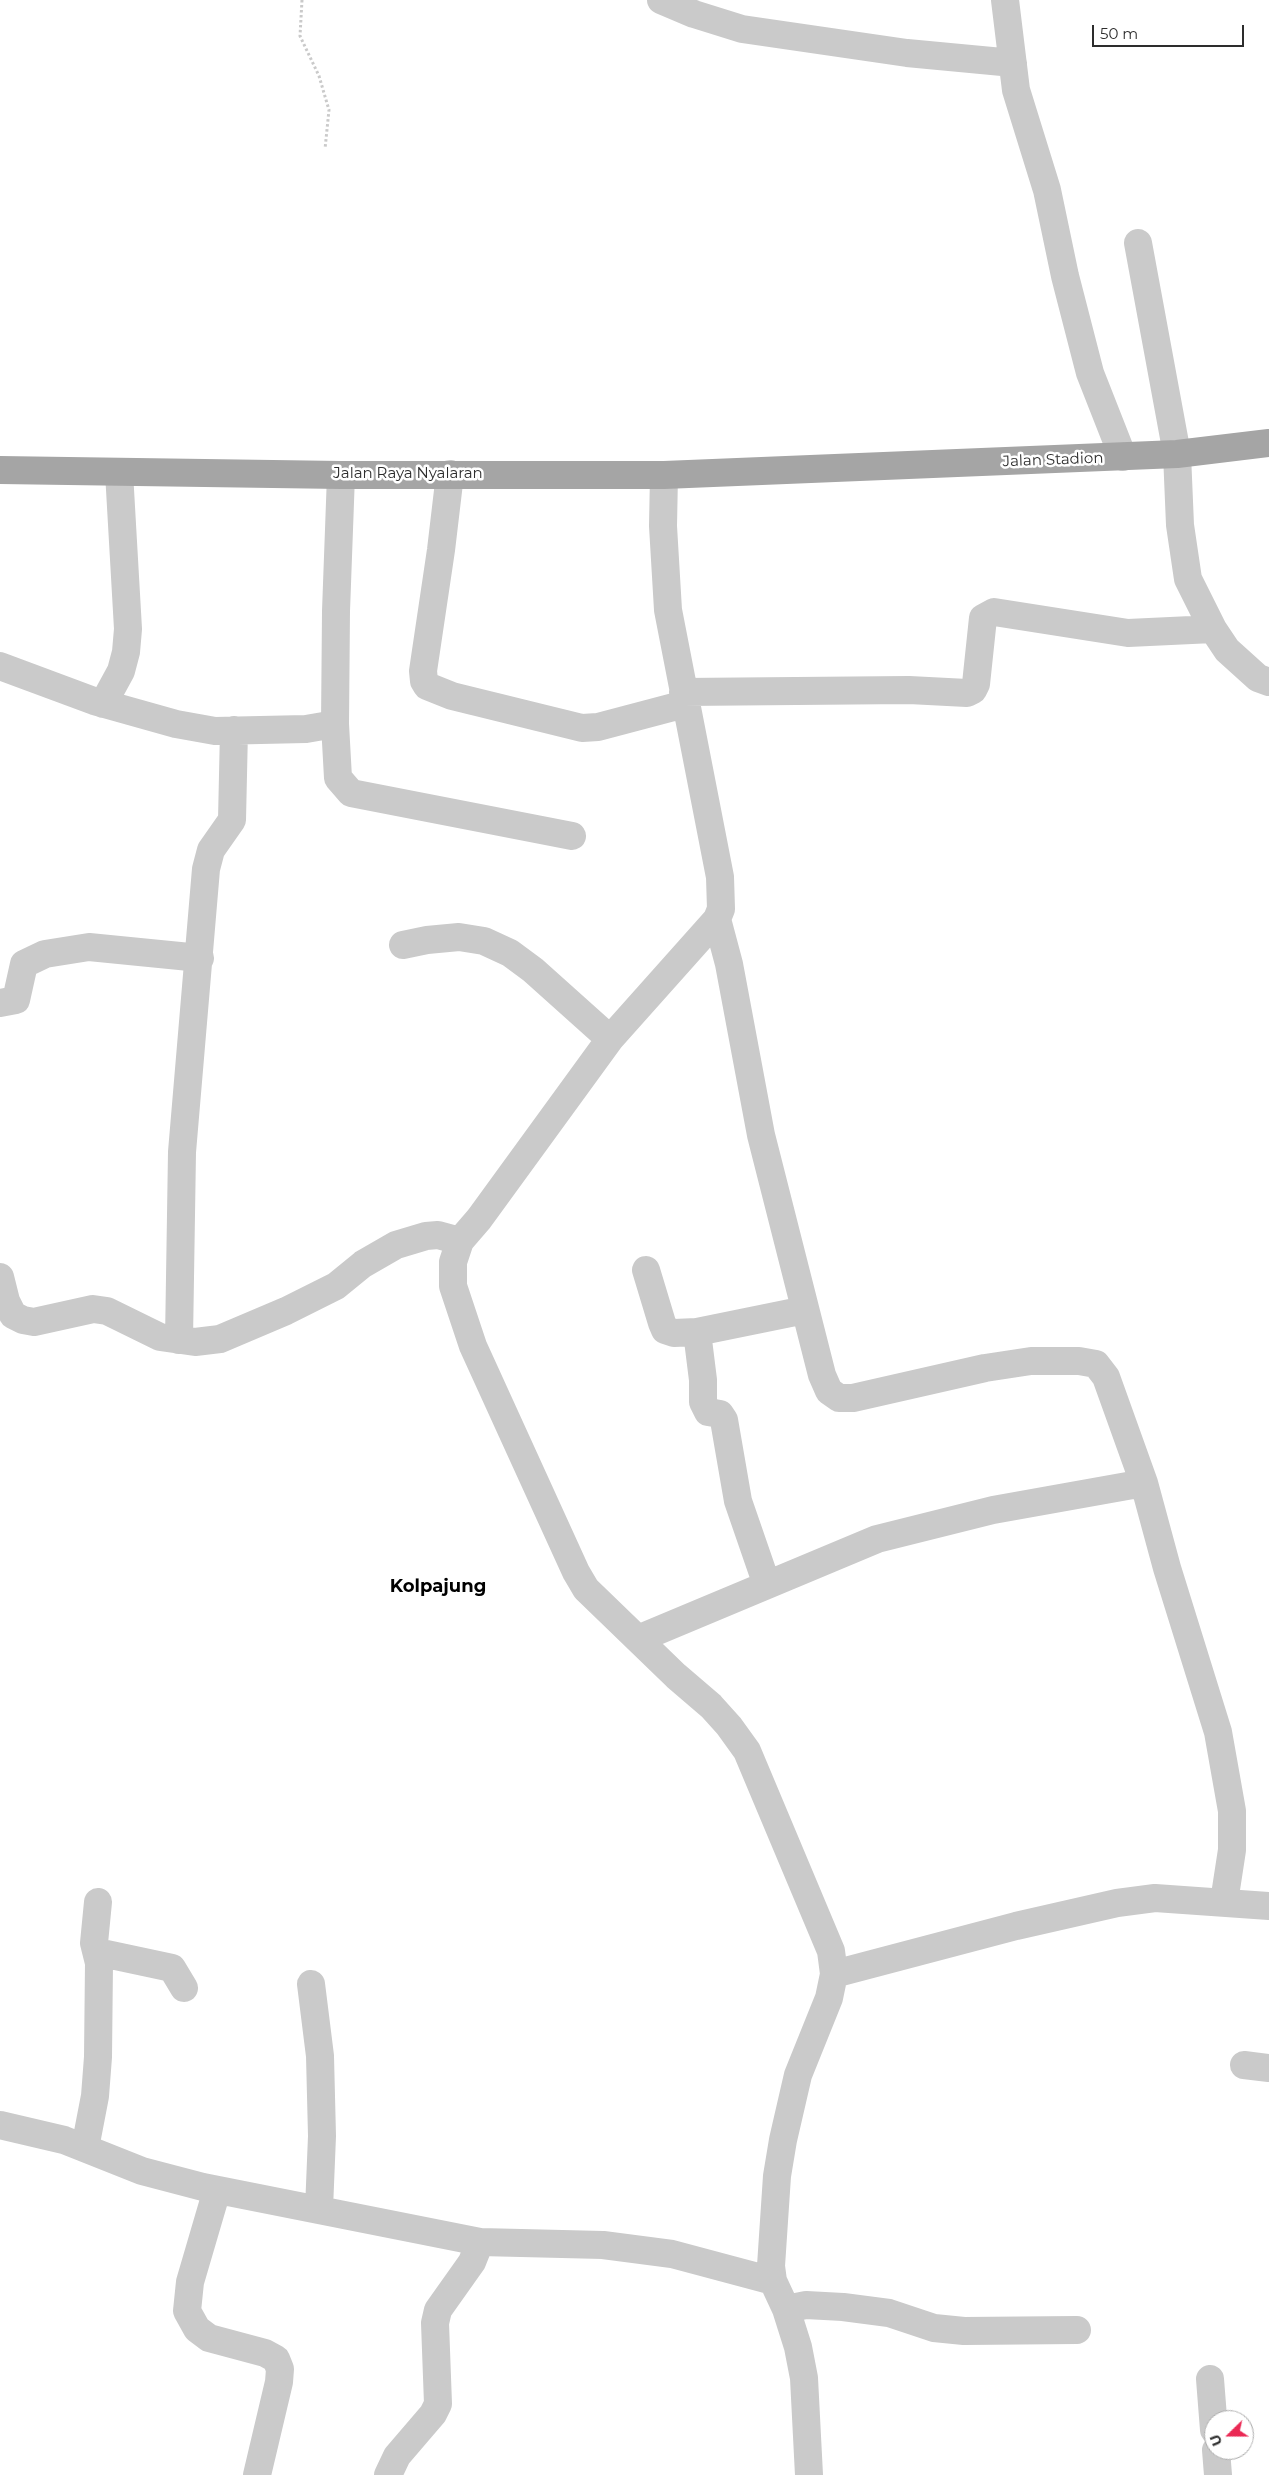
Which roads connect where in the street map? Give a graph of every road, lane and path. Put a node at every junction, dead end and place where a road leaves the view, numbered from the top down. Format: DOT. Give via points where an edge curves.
graph roads {
  1 [pos="302,0"];
  2 [pos="661,0"];
  3 [pos="1005,0"];
  4 [pos="1013,63"];
  5 [pos="325,149"];
  6 [pos="1138,243"];
  7 [pos="1269,443"];
  8 [pos="1177,454"];
  9 [pos="1122,457"];
  10 [pos="826,468"];
  11 [pos="0,470"];
  12 [pos="120,472"];
  13 [pos="450,474"];
  14 [pos="341,475"];
  15 [pos="664,475"];
  16 [pos="1213,629"];
  17 [pos="0,666"];
  18 [pos="1269,682"];
  19 [pos="684,698"];
  20 [pos="103,704"];
  21 [pos="335,724"];
  22 [pos="234,730"];
  23 [pos="572,836"];
  24 [pos="717,919"];
  25 [pos="403,945"];
  26 [pos="200,958"];
  27 [pos="0,1003"];
  28 [pos="610,1039"];
  29 [pos="460,1241"];
  30 [pos="646,1270"];
  31 [pos="0,1277"];
  32 [pos="805,1310"];
  33 [pos="697,1332"];
  34 [pos="179,1340"];
  35 [pos="1144,1483"];
  36 [pos="767,1585"];
  37 [pos="638,1639"];
  38 [pos="98,1902"];
  39 [pos="1224,1902"];
  40 [pos="1269,1906"];
  41 [pos="97,1952"];
  42 [pos="834,1974"];
  43 [pos="311,1984"];
  44 [pos="184,1988"];
  45 [pos="0,2125"];
  46 [pos="85,2148"];
  47 [pos="217,2190"];
  48 [pos="319,2209"];
  49 [pos="480,2242"];
  50 [pos="773,2281"];
  51 [pos="786,2309"];
  52 [pos="1077,2330"];
  53 [pos="1210,2379"];
  54 [pos="1212,2410"];
  55 [pos="1217,2460"];
  56 [pos="257,2475"];
  57 [pos="388,2475"];
  58 [pos="809,2475"];
  59 [pos="1218,2475"];
  1 -- 5 [label="path" via="300,36 319,76 329,110"];
  2 -- 4 [label="street" via="742,29 907,53"];
  3 -- 4 [label="street"];
  4 -- 9 [label="street" via="1016,90 1047,190 1090,373"];
  6 -- 8 [label="street"];
  7 -- 8 [label="main road, Jalan Stadion"];
  8 -- 9 [label="main road, Jalan Stadion"];
  8 -- 16 [label="street" via="1180,525 1188,579"];
  9 -- 10 [label="main road, Jalan Stadion"];
  10 -- 15 [label="main road, Jalan Raya Nyalaran"];
  11 -- 12 [label="main road, Jalan Raya Nyalaran"];
  12 -- 14 [label="main road, Jalan Raya Nyalaran"];
  12 -- 20 [label="street" via="127,637 121,671"];
  13 -- 14 [label="main road, Jalan Raya Nyalaran"];
  13 -- 15 [label="main road, Jalan Raya Nyalaran"];
  13 -- 19 [label="street" via="423,671 428,686 452,696 582,728 598,727"];
  14 -- 21 [label="street"];
  15 -- 19 [label="street" via="665,585"];
  16 -- 18 [label="street" via="1227,650 1258,678"];
  16 -- 19 [label="street" via="1128,633 994,612 983,618 976,684 967,693 909,690"];
  17 -- 20 [label="street"];
  19 -- 24 [label="street" via="720,877 721,909"];
  20 -- 22 [label="street" via="176,724 215,731"];
  21 -- 22 [label="street" via="306,729"];
  21 -- 23 [label="street" via="338,778 351,793"];
  22 -- 26 [label="street" via="234,810 229,827 208,859"];
  24 -- 28 [label="street"];
  24 -- 32 [label="street" via="729,964 761,1135"];
  25 -- 28 [label="street" via="459,937 484,941 510,953 533,970"];
  26 -- 27 [label="street" via="89,947 45,954 24,964 16,1000"];
  26 -- 34 [label="street" via="182,1152"];
  28 -- 29 [label="street"];
  29 -- 34 [label="street" via="438,1235 396,1245 362,1264 336,1286 286,1312 220,1339"];
  29 -- 37 [label="street" via="453,1262 452,1286 458,1306 542,1501 586,1589"];
  30 -- 33 [label="street" via="665,1330 674,1334"];
  31 -- 34 [label="street" via="13,1315 23,1320 34,1322 93,1309 107,1311 160,1336"];
  32 -- 33 [label="street"];
  32 -- 35 [label="street" via="822,1375 829,1391 839,1398 853,1398 985,1368 1031,1361 1096,1364 1106,1376"];
  33 -- 36 [label="street" via="704,1402 708,1412 720,1414 724,1420 738,1501"];
  35 -- 36 [label="street" via="993,1510 911,1530 877,1540"];
  35 -- 39 [label="street" via="1218,1732 1229,1783 1232,1850"];
  36 -- 37 [label="street"];
  37 -- 42 [label="street" via="711,1706 730,1726 747,1752 794,1868 820,1921 831,1951"];
  38 -- 41 [label="street" via="94,1932"];
  39 -- 40 [label="street"];
  39 -- 42 [label="street" via="1156,1898 1116,1903"];
  41 -- 44 [label="street" via="172,1968"];
  41 -- 46 [label="street" via="98,2057 95,2096"];
  42 -- 50 [label="street" via="829,1998 798,2075 788,2112 778,2176 771,2266"];
  43 -- 48 [label="street" via="320,2056 322,2136"];
  45 -- 46 [label="street"];
  46 -- 47 [label="street" via="171,2180"];
  47 -- 48 [label="street"];
  47 -- 56 [label="street" via="190,2282 187,2311 197,2330 209,2338 276,2359 280,2369 279,2382"];
  48 -- 49 [label="street"];
  49 -- 50 [label="street" via="603,2245 662,2253"];
  49 -- 57 [label="street" via="472,2262 438,2310 435,2323 438,2404 397,2456"];
  50 -- 51 [label="street"];
  51 -- 52 [label="street" via="806,2305 843,2307 889,2313 934,2328 964,2332"];
  51 -- 58 [label="street" via="804,2378"];
  53 -- 54 [label="street"];
  55 -- 59 [label="street"];
}
